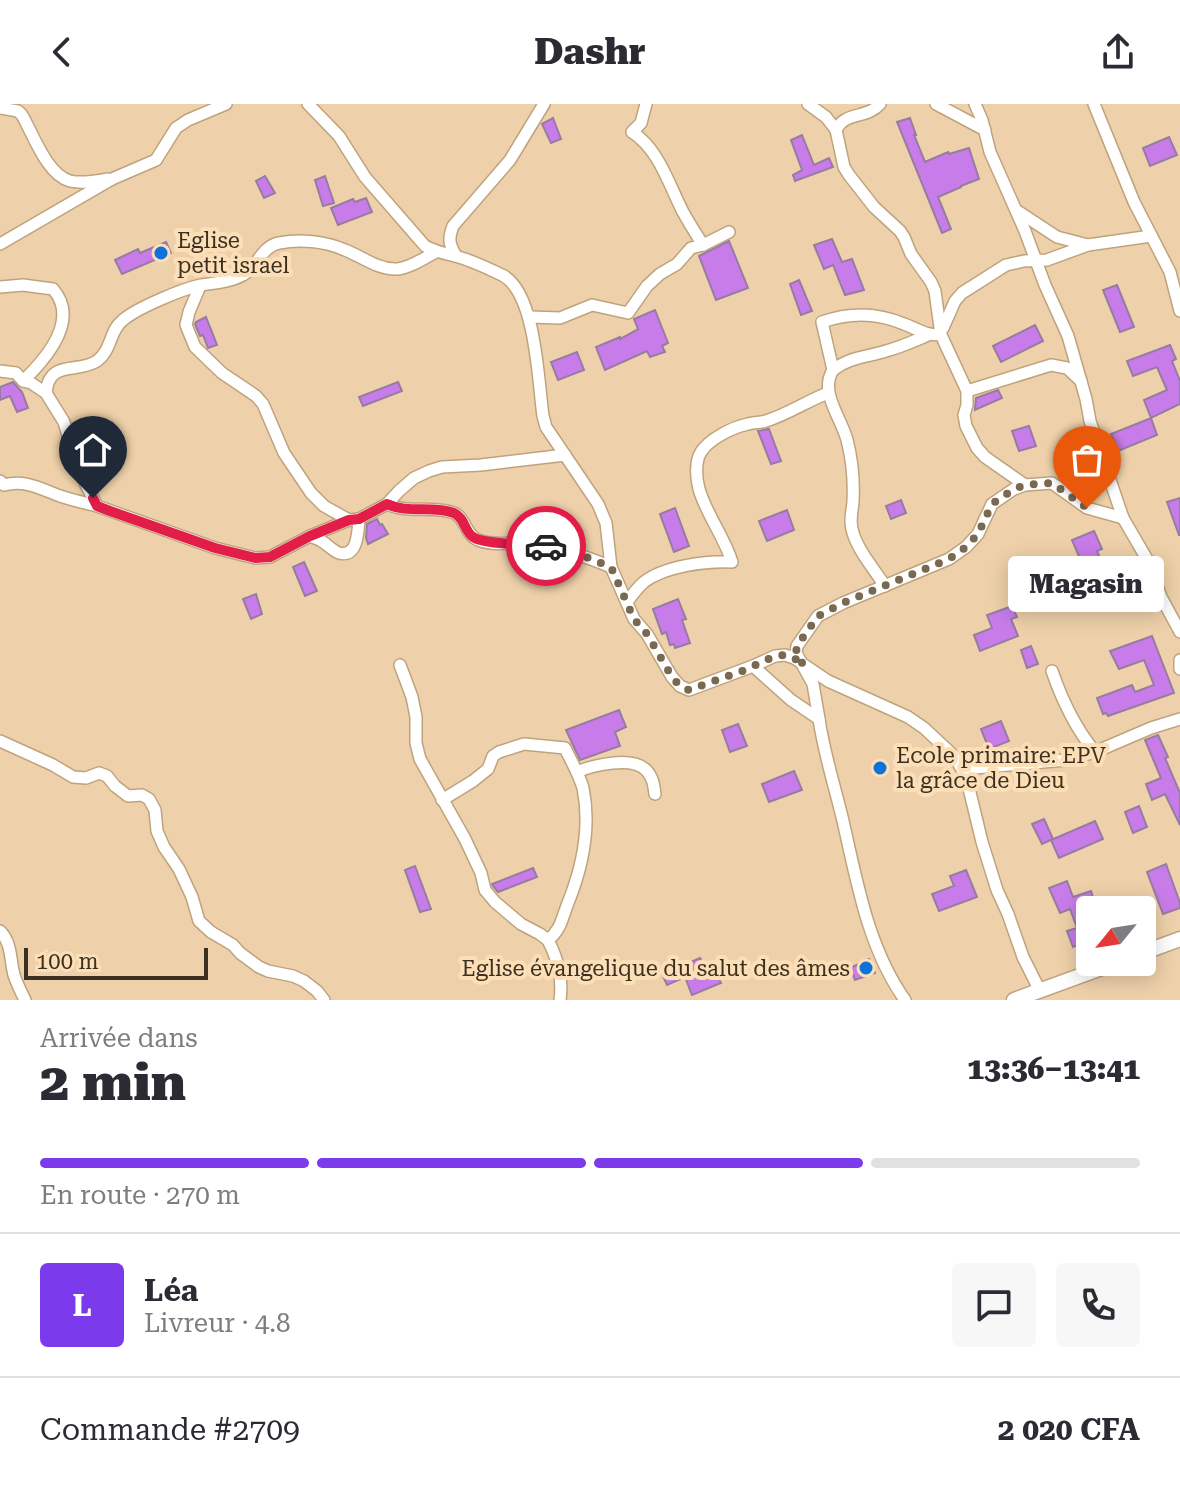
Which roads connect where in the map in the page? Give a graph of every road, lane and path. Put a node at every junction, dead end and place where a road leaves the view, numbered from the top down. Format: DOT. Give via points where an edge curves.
graph roads {
  1 [pos="226,104"];
  2 [pos="308,104"];
  3 [pos="544,104"];
  4 [pos="646,104"];
  5 [pos="808,104"];
  6 [pos="880,104"];
  7 [pos="936,104"];
  8 [pos="975,104"];
  9 [pos="1094,104"];
  10 [pos="0,108"];
  11 [pos="836,130"];
  12 [pos="985,130"];
  13 [pos="112,179"];
  14 [pos="1016,209"];
  15 [pos="729,232"];
  16 [pos="1151,236"];
  17 [pos="0,244"];
  18 [pos="703,245"];
  19 [pos="1088,245"];
  20 [pos="436,252"];
  21 [pos="456,256"];
  22 [pos="1036,262"];
  23 [pos="200,286"];
  24 [pos="0,287"];
  25 [pos="1180,311"];
  26 [pos="530,317"];
  27 [pos="937,334"];
  28 [pos="833,370"];
  29 [pos="0,371"];
  30 [pos="23,381"];
  31 [pos="1081,381"];
  32 [pos="967,391"];
  33 [pos="46,393"];
  34 [pos="828,393"];
  35 [pos="565,455"];
  36 [pos="1,484"];
  37 [pos="1025,485"];
  38 [pos="387,504"];
  39 [pos="97,506"];
  40 [pos="1123,518"];
  41 [pos="354,520"];
  42 [pos="310,536"];
  43 [pos="611,567"];
  44 [pos="885,586"];
  45 [pos="627,602"];
  46 [pos="1180,632"];
  47 [pos="1180,660"];
  48 [pos="400,665"];
  49 [pos="753,666"];
  50 [pos="804,666"];
  51 [pos="1180,669"];
  52 [pos="1052,671"];
  53 [pos="813,684"];
  54 [pos="791,700"];
  55 [pos="819,719"];
  56 [pos="1180,719"];
  57 [pos="0,741"];
  58 [pos="1095,752"];
  59 [pos="963,769"];
  60 [pos="577,772"];
  61 [pos="655,794"];
  62 [pos="442,800"];
  63 [pos="0,931"];
  64 [pos="1180,939"];
  65 [pos="548,940"];
  66 [pos="1156,948"];
  67 [pos="1080,976"];
  68 [pos="1040,991"];
  69 [pos="1022,999"];
  70 [pos="25,1000"];
  71 [pos="324,1000"];
  72 [pos="560,1000"];
  73 [pos="905,1000"];
  1 -- 13 [label="street" via="176,128 156,160"];
  2 -- 20 [label="street" via="339,136 381,197"];
  3 -- 21 [label="street" via="510,160 453,226 449,244"];
  4 -- 18 [label="street" via="641,123 632,132 655,155"];
  5 -- 11 [label="street"];
  6 -- 11 [label="street" via="869,113 847,117"];
  7 -- 12 [label="street"];
  8 -- 12 [label="street"];
  9 -- 16 [label="street"];
  10 -- 13 [label="street" via="22,115 49,165 68,181"];
  11 -- 27 [label="street" via="849,175 900,231 931,282"];
  12 -- 14 [label="street"];
  13 -- 17 [label="street"];
  14 -- 19 [label="street" via="1057,237"];
  14 -- 22 [label="street"];
  15 -- 18 [label="street"];
  16 -- 19 [label="street"];
  16 -- 25 [label="street" via="1170,272"];
  18 -- 26 [label="street" via="691,248 653,280 628,313 592,305 560,318"];
  19 -- 22 [label="street"];
  20 -- 21 [label="street"];
  20 -- 23 [label="street" via="398,269 323,243 275,243 244,274"];
  21 -- 26 [label="street" via="506,277"];
  22 -- 27 [label="street" via="1006,265 962,293"];
  22 -- 31 [label="street"];
  23 -- 33 [label="street" via="124,318 107,352 96,362 54,374"];
  23 -- 41 [label="street" via="186,325 195,347 263,404 284,453 311,493 324,506"];
  24 -- 30 [label="street" via="53,289 64,310 59,334"];
  26 -- 35 [label="street" via="543,416"];
  27 -- 28 [label="street" via="852,359"];
  27 -- 28 [label="street" via="876,315 822,322"];
  27 -- 32 [label="street"];
  28 -- 34 [label="street"];
  29 -- 30 [label="street" via="16,373"];
  30 -- 33 [label="street"];
  31 -- 32 [label="street" via="1067,368 1051,365"];
  31 -- 40 [label="street"];
  32 -- 37 [label="street" via="964,415 977,448"];
  33 -- 39 [label="street" via="64,422 78,469"];
  34 -- 44 [label="street" via="848,445 852,530"];
  34 -- 45 [label="street" via="734,429 702,450 699,490 732,562 693,564 656,574"];
  35 -- 38 [label="street" via="442,467 414,478"];
  35 -- 43 [label="street" via="606,523"];
  36 -- 39 [label="street" via="30,485"];
  37 -- 40 [label="street" via="1052,483 1087,508"];
  37 -- 44 [label="street" via="992,504 966,547"];
  38 -- 41 [label="street"];
  38 -- 43 [label="street" via="456,514 470,535 482,541 555,547"];
  39 -- 42 [label="street" via="255,558 270,557"];
  40 -- 46 [label="street"];
  41 -- 42 [label="street"];
  41 -- 42 [label="street" via="356,543 345,554"];
  43 -- 45 [label="street"];
  44 -- 50 [label="street" via="818,616 797,646"];
  45 -- 49 [label="street" via="680,686 689,690"];
  47 -- 51 [label="street"];
  48 -- 62 [label="street" via="414,707 420,759"];
  49 -- 50 [label="street" via="785,655"];
  49 -- 54 [label="street"];
  50 -- 53 [label="street"];
  50 -- 59 [label="street" via="908,717"];
  52 -- 58 [label="street"];
  53 -- 54 [label="street"];
  53 -- 55 [label="street"];
  54 -- 55 [label="street"];
  55 -- 73 [label="street" via="857,885 875,941"];
  56 -- 58 [label="street"];
  57 -- 71 [label="street" via="73,777 99,773 128,796 149,799 157,831 199,921 259,967 304,981"];
  58 -- 59 [label="street" via="1044,763"];
  59 -- 68 [label="street" via="997,890"];
  60 -- 61 [label="street" via="594,765 634,764 649,773"];
  60 -- 62 [label="street" via="565,748 516,746 493,756 488,769"];
  60 -- 65 [label="street" via="585,826 580,871 558,932"];
  62 -- 65 [label="street" via="485,890 521,924"];
  63 -- 70 [label="street" via="9,942"];
  64 -- 66 [label="street"];
  65 -- 72 [label="street" via="559,969"];
  67 -- 68 [label="street"];
  68 -- 69 [label="street"];
}
